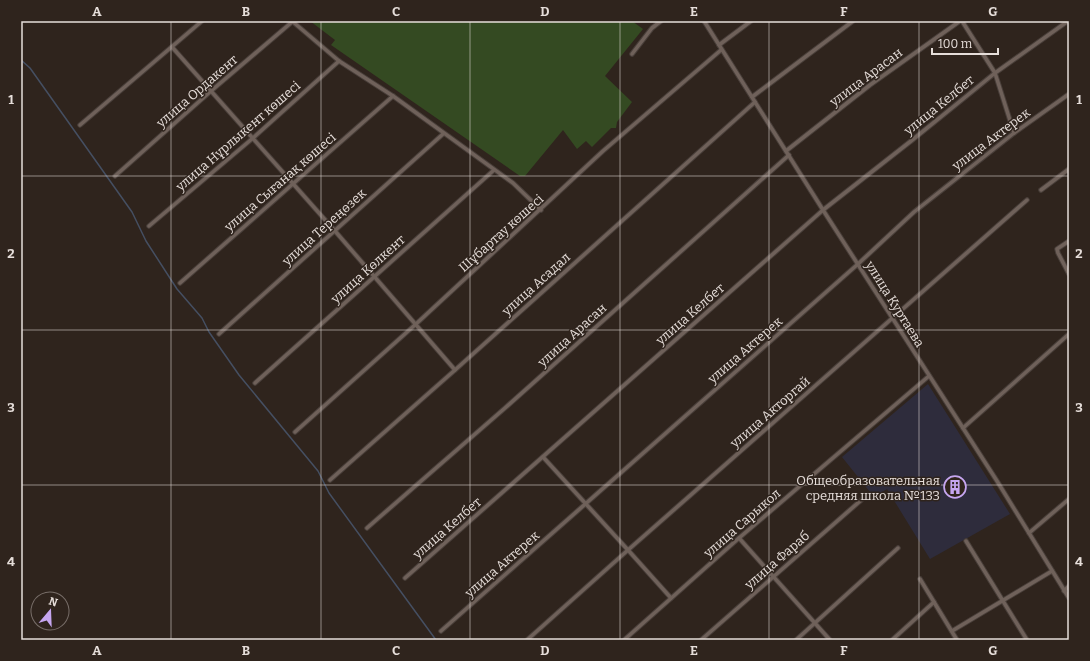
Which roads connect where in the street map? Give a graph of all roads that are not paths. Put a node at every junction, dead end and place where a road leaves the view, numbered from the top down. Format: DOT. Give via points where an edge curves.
graph roads {
  1 [pos="202,21"];
  2 [pos="292,21"];
  3 [pos="661,21"];
  4 [pos="704,21"];
  5 [pos="751,21"];
  6 [pos="853,21"];
  7 [pos="961,21"];
  8 [pos="1068,21"];
  9 [pos="719,45"];
  10 [pos="172,47"];
  11 [pos="721,50"];
  12 [pos="632,54"];
  13 [pos="339,61"];
  14 [pos="995,72"];
  15 [pos="211,91"];
  16 [pos="1069,94"];
  17 [pos="393,96"];
  18 [pos="752,98"];
  19 [pos="755,102"];
  20 [pos="80,125"];
  21 [pos="1014,133"];
  22 [pos="443,134"];
  23 [pos="252,138"];
  24 [pos="786,151"];
  25 [pos="789,155"];
  26 [pos="1069,169"];
  27 [pos="494,170"];
  28 [pos="115,176"];
  29 [pos="293,184"];
  30 [pos="1041,190"];
  31 [pos="1027,200"];
  32 [pos="541,210"];
  33 [pos="823,210"];
  34 [pos="149,226"];
  35 [pos="334,231"];
  36 [pos="1069,241"];
  37 [pos="858,264"];
  38 [pos="1069,274"];
  39 [pos="375,277"];
  40 [pos="180,283"];
  41 [pos="892,318"];
  42 [pos="416,324"];
  43 [pos="219,334"];
  44 [pos="1069,334"];
  45 [pos="455,370"];
  46 [pos="929,376"];
  47 [pos="255,383"];
  48 [pos="963,428"];
  49 [pos="295,432"];
  50 [pos="543,457"];
  51 [pos="330,480"];
  52 [pos="867,495"];
  53 [pos="1069,499"];
  54 [pos="585,504"];
  55 [pos="367,528"];
  56 [pos="1029,533"];
  57 [pos="739,538"];
  58 [pos="966,541"];
  59 [pos="898,548"];
  60 [pos="628,550"];
  61 [pos="1052,571"];
  62 [pos="773,576"];
  63 [pos="405,578"];
  64 [pos="920,579"];
  65 [pos="1069,586"];
  66 [pos="1064,591"];
  67 [pos="671,598"];
  68 [pos="1069,598"];
  69 [pos="1003,601"];
  70 [pos="934,602"];
  71 [pos="815,623"];
  72 [pos="441,631"];
  73 [pos="952,631"];
  74 [pos="527,640"];
  75 [pos="624,640"];
  76 [pos="701,640"];
  77 [pos="796,640"];
  78 [pos="830,640"];
  79 [pos="892,640"];
  80 [pos="957,640"];
  81 [pos="1027,640"];
  1 -- 10 [label="street"];
  2 -- 13 [label="street"];
  2 -- 15 [label="street, улица Ордакент"];
  3 -- 12 [label="street" via="652,28"];
  4 -- 9 [label="street, улица Куртаева"];
  5 -- 9 [label="street"];
  6 -- 18 [label="street"];
  7 -- 14 [label="street"];
  7 -- 24 [label="street, улица Арасан" via="870,85"];
  8 -- 14 [label="street, улица Келбет"];
  9 -- 11 [label="street, улица Куртаева"];
  10 -- 15 [label="street"];
  10 -- 20 [label="street"];
  11 -- 18 [label="street, улица Куртаева"];
  11 -- 32 [label="street, Шұбартау көшесі" via="604,151"];
  13 -- 17 [label="street"];
  13 -- 23 [label="street, улица Нұрлыкент көшесі"];
  14 -- 21 [label="street"];
  14 -- 33 [label="street, улица Келбет"];
  15 -- 23 [label="street"];
  15 -- 28 [label="street, улица Ордакент"];
  16 -- 21 [label="street, улица Актерек"];
  17 -- 22 [label="street"];
  17 -- 29 [label="street, улица Сығанақ көшесі"];
  18 -- 19 [label="street, улица Куртаева"];
  19 -- 24 [label="street, улица Куртаева"];
  19 -- 45 [label="street, улица Асадал"];
  21 -- 37 [label="street, улица Актерек" via="914,212"];
  22 -- 27 [label="street"];
  22 -- 35 [label="street, улица Тереңөзек"];
  23 -- 29 [label="street"];
  23 -- 34 [label="street, улица Нұрлыкент көшесі"];
  24 -- 25 [label="street, улица Куртаева"];
  25 -- 33 [label="street, улица Куртаева"];
  25 -- 55 [label="street, улица Арасан"];
  26 -- 30 [label="street"];
  27 -- 32 [label="street"];
  27 -- 39 [label="street, улица Көлкент"];
  29 -- 35 [label="street"];
  29 -- 40 [label="street, улица Сығанақ көшесі"];
  31 -- 41 [label="street, улица Акторгай"];
  32 -- 42 [label="street, Шұбартау көшесі"];
  33 -- 37 [label="street, улица Куртаева"];
  33 -- 50 [label="street, улица Келбет"];
  35 -- 39 [label="street"];
  35 -- 43 [label="street, улица Тереңөзек"];
  36 -- 38 [label="street" via="1057,249"];
  37 -- 41 [label="street, улица Куртаева"];
  37 -- 54 [label="street, улица Актерек"];
  39 -- 42 [label="street"];
  39 -- 47 [label="street, улица Көлкент"];
  41 -- 46 [label="street, улица Куртаева"];
  41 -- 60 [label="street, улица Акторгай"];
  42 -- 45 [label="street"];
  42 -- 49 [label="street, Шұбартау көшесі"];
  44 -- 48 [label="street"];
  45 -- 51 [label="street, улица Асадал"];
  46 -- 48 [label="street, улица Куртаева"];
  46 -- 57 [label="street, улица Сарыкол"];
  48 -- 56 [label="street, улица Куртаева"];
  50 -- 54 [label="street"];
  50 -- 63 [label="street, улица Келбет"];
  52 -- 62 [label="street, улица Фараб"];
  53 -- 56 [label="street"];
  54 -- 60 [label="street"];
  54 -- 72 [label="street, улица Актерек"];
  56 -- 61 [label="street, улица Куртаева"];
  57 -- 62 [label="street"];
  57 -- 67 [label="street, улица Сарыкол"];
  58 -- 69 [label="street"];
  59 -- 71 [label="street"];
  60 -- 67 [label="street"];
  60 -- 74 [label="street, улица Акторгай"];
  61 -- 66 [label="street, улица Куртаева"];
  61 -- 69 [label="street"];
  62 -- 71 [label="street"];
  62 -- 76 [label="street, улица Фараб"];
  64 -- 70 [label="street"];
  65 -- 66 [label="street"];
  66 -- 68 [label="street, улица Куртаева"];
  67 -- 75 [label="street, улица Сарыкол"];
  69 -- 73 [label="street"];
  69 -- 81 [label="street"];
  70 -- 73 [label="street"];
  70 -- 79 [label="street"];
  71 -- 77 [label="street"];
  71 -- 78 [label="street"];
  73 -- 80 [label="street"];
}
